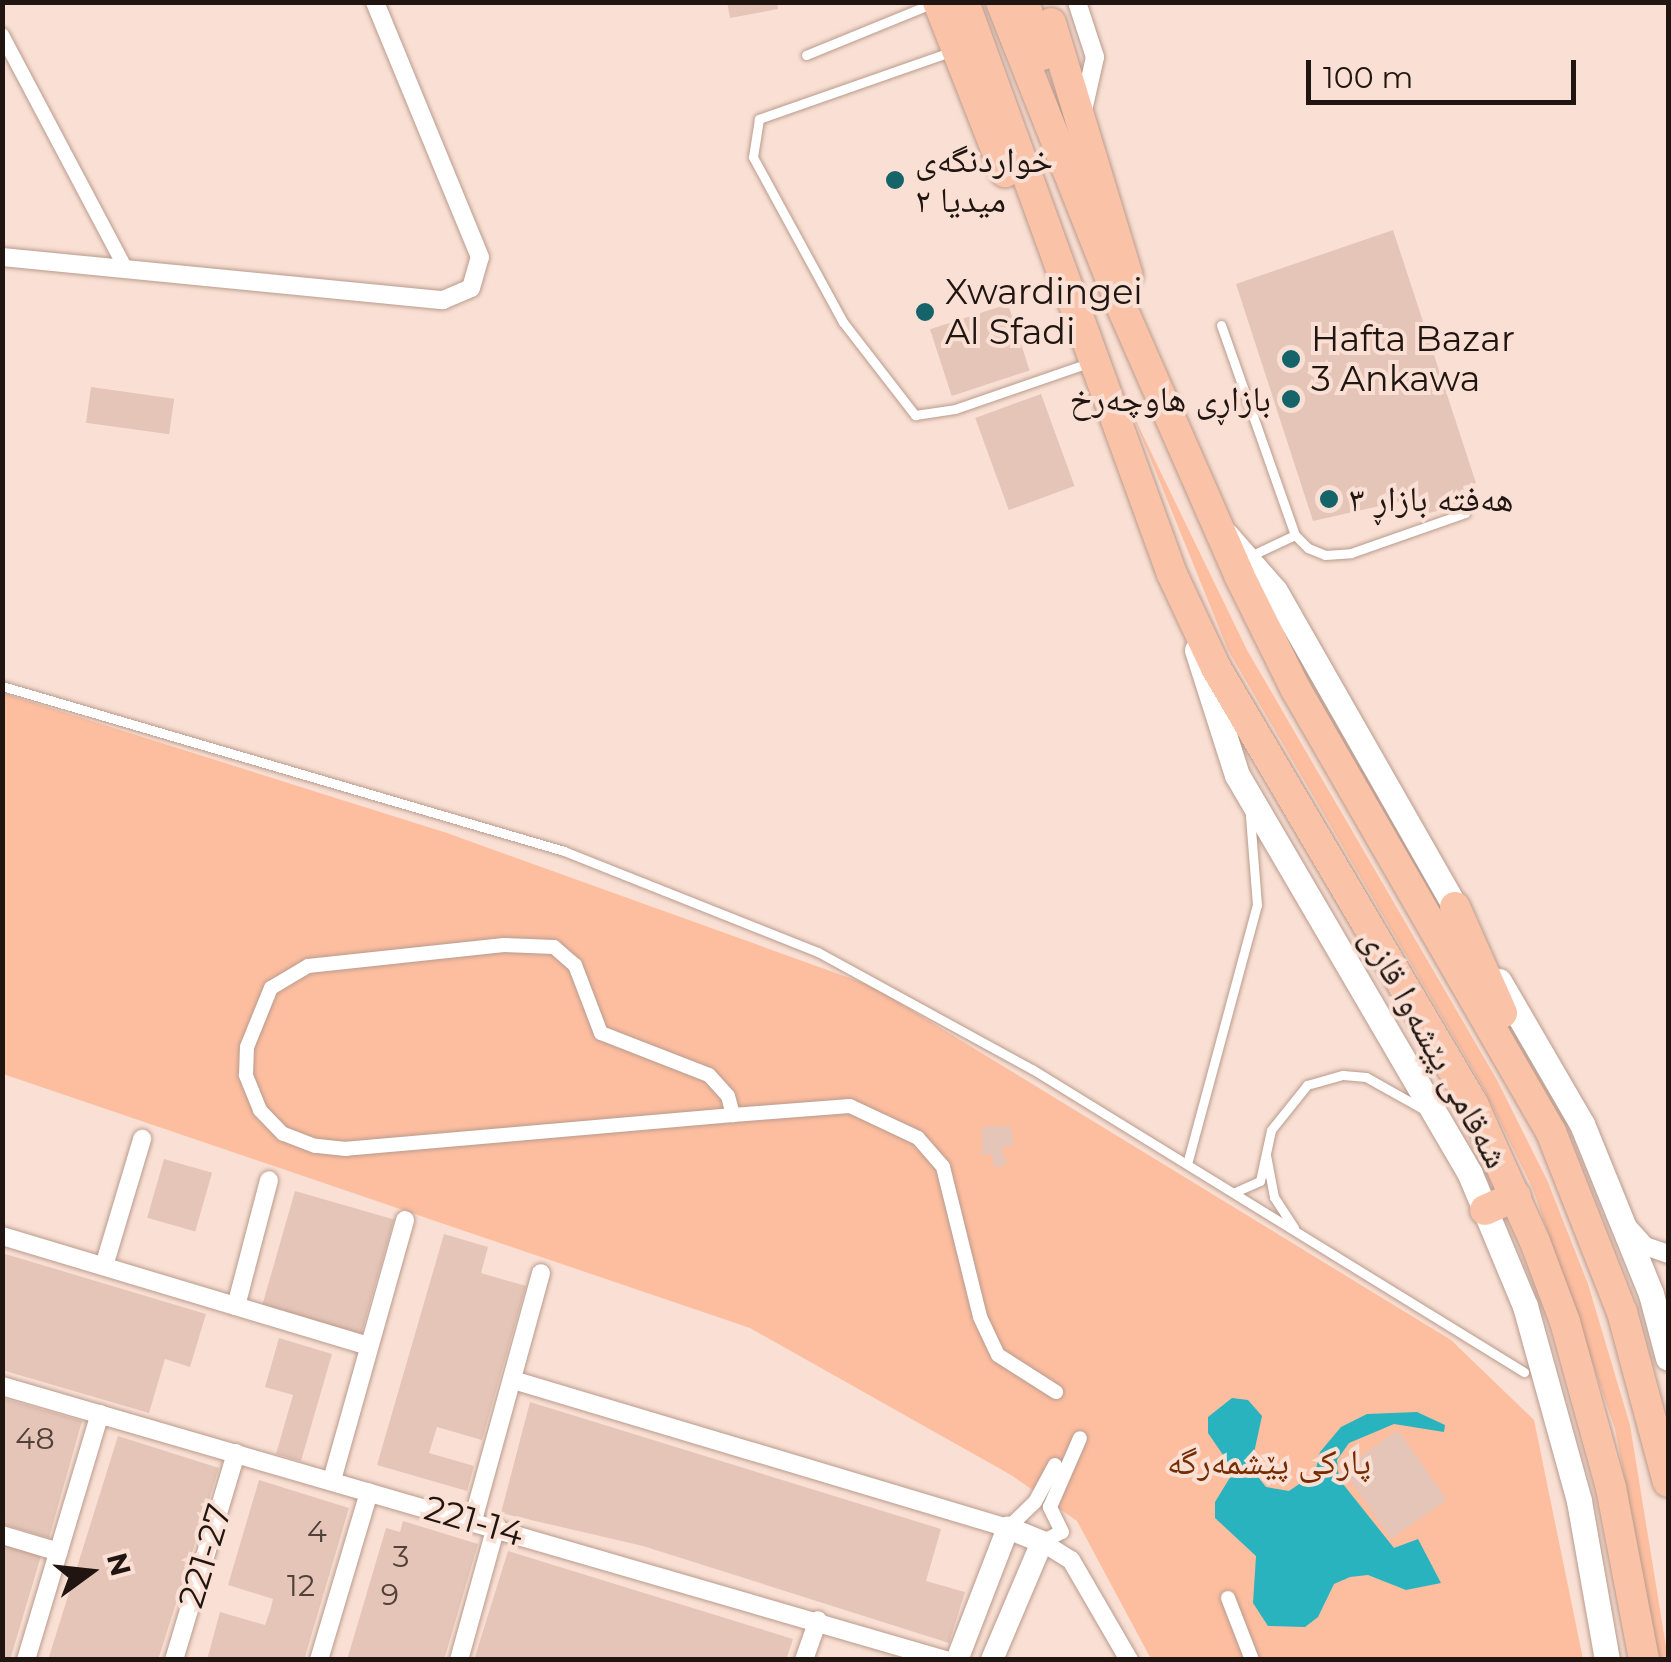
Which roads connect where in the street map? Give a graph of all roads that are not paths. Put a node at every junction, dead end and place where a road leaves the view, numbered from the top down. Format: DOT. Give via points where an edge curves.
graph roads {
  1 [pos="374,2"];
  2 [pos="936,2"];
  3 [pos="964,2"];
  4 [pos="1001,2"];
  5 [pos="1024,2"];
  6 [pos="1044,2"];
  7 [pos="1077,2"];
  8 [pos="2,34"];
  9 [pos="956,50"];
  10 [pos="806,55"];
  11 [pos="1082,115"];
  12 [pos="2,257"];
  13 [pos="126,269"];
  14 [pos="1136,308"];
  15 [pos="1221,325"];
  16 [pos="1083,365"];
  17 [pos="1134,472"];
  18 [pos="1203,497"];
  19 [pos="1465,513"];
  20 [pos="1295,534"];
  21 [pos="1246,558"];
  22 [pos="1172,574"];
  23 [pos="2,686"];
  24 [pos="1237,775"];
  25 [pos="1423,879"];
  26 [pos="1455,907"];
  27 [pos="732,1115"];
  28 [pos="1551,1132"];
  29 [pos="142,1139"];
  30 [pos="1454,1148"];
  31 [pos="1265,1152"];
  32 [pos="1187,1164"];
  33 [pos="269,1180"];
  34 [pos="1232,1192"];
  35 [pos="1516,1196"];
  36 [pos="1616,1206"];
  37 [pos="1485,1210"];
  38 [pos="404,1220"];
  39 [pos="1298,1233"];
  40 [pos="2,1236"];
  41 [pos="1668,1254"];
  42 [pos="104,1266"];
  43 [pos="541,1273"];
  44 [pos="236,1306"];
  45 [pos="368,1346"];
  46 [pos="1668,1358"];
  47 [pos="1524,1372"];
  48 [pos="513,1380"];
  49 [pos="2,1386"];
  50 [pos="1056,1392"];
  51 [pos="100,1414"];
  52 [pos="236,1453"];
  53 [pos="332,1480"];
  54 [pos="1668,1482"];
  55 [pos="368,1492"];
  56 [pos="473,1520"];
  57 [pos="496,1526"];
  58 [pos="1008,1528"];
  59 [pos="2,1535"];
  60 [pos="1042,1542"];
  61 [pos="59,1552"];
  62 [pos="1228,1598"];
  63 [pos="818,1620"];
  64 [pos="26,1660"];
  65 [pos="174,1660"];
  66 [pos="319,1660"];
  67 [pos="459,1660"];
  68 [pos="804,1660"];
  69 [pos="945,1660"];
  70 [pos="957,1660"];
  71 [pos="992,1660"];
  72 [pos="1129,1660"];
  73 [pos="1252,1660"];
  74 [pos="1607,1660"];
  75 [pos="1644,1660"];
  1 -- 13 [label="street" via="480,256 471,288 444,300"];
  2 -- 9 [label="highway, شەقامی پێشەوا قازی"];
  2 -- 10 [label="lane"];
  3 -- 17 [label="highway, شەقامی پێشەوا قازی"];
  4 -- 18 [label="highway, شەقامی پێشەوا قازی"];
  5 -- 14 [label="highway, شەقامی پێشەوا قازی"];
  6 -- 11 [label="highway"];
  7 -- 11 [label="street" via="1095,56"];
  8 -- 13 [label="street"];
  9 -- 16 [label="highway, شەقامی پێشەوا قازی"];
  9 -- 16 [label="lane" via="878,72 759,119 753,157 843,322 915,415 955,409"];
  11 -- 14 [label="highway"];
  12 -- 13 [label="street"];
  14 -- 18 [label="highway, شەقامی پێشەوا قازی"];
  15 -- 20 [label="lane"];
  16 -- 17 [label="highway, شەقامی پێشەوا قازی"];
  17 -- 22 [label="highway, شەقامی پێشەوا قازی"];
  18 -- 21 [label="main road"];
  18 -- 25 [label="highway, شەقامی پێشەوا قازی" via="1295,688"];
  19 -- 20 [label="lane" via="1351,553 1325,555"];
  20 -- 21 [label="lane"];
  21 -- 25 [label="main road" via="1275,591"];
  22 -- 24 [label="main road"];
  22 -- 35 [label="highway, شەقامی پێشەوا قازی" via="1216,668 1473,1104"];
  23 -- 32 [label="lane" via="529,840 743,920 878,980"];
  24 -- 30 [label="main road"];
  24 -- 32 [label="lane" via="1258,859 1257,905"];
  25 -- 26 [label="main road"];
  25 -- 28 [label="highway, شەقامی پێشەوا قازی"];
  26 -- 28 [label="highway"];
  26 -- 36 [label="main road" via="1566,1093"];
  27 -- 27 [label="street" via="728,1096 709,1075 601,1034 575,966 554,948 504,945 308,966 271,988 247,1048 246,1076 260,1110 283,1134 315,1146 354,1149"];
  27 -- 50 [label="street" via="850,1106 918,1138 943,1167 980,1316 998,1355"];
  28 -- 54 [label="highway, شەقامی پێشەوا قازی" via="1622,1312"];
  29 -- 42 [label="street"];
  30 -- 31 [label="lane" via="1410,1098 1354,1075 1319,1080 1298,1093 1279,1116"];
  30 -- 37 [label="main road"];
  31 -- 34 [label="lane" via="1257,1186"];
  31 -- 39 [label="lane" via="1274,1198"];
  32 -- 34 [label="lane"];
  33 -- 44 [label="street"];
  34 -- 39 [label="lane"];
  35 -- 37 [label="highway"];
  35 -- 75 [label="highway, شەقامی پێشەوا قازی" via="1575,1358 1610,1488"];
  36 -- 41 [label="street" via="1645,1246"];
  36 -- 46 [label="main road"];
  37 -- 74 [label="main road" via="1525,1306 1574,1484"];
  38 -- 45 [label="street"];
  39 -- 47 [label="lane"];
  40 -- 42 [label="street"];
  42 -- 44 [label="street"];
  43 -- 48 [label="street"];
  44 -- 45 [label="street"];
  45 -- 53 [label="street"];
  48 -- 56 [label="street"];
  48 -- 58 [label="street"];
  49 -- 51 [label="street, 221-14"];
  51 -- 52 [label="street, 221-14"];
  51 -- 61 [label="street"];
  52 -- 53 [label="street, 221-14"];
  52 -- 65 [label="street, 221-27"];
  53 -- 55 [label="street, 221-14"];
  55 -- 56 [label="street, 221-14"];
  55 -- 66 [label="street"];
  56 -- 57 [label="street, 221-14"];
  57 -- 63 [label="street, 221-14"];
  57 -- 67 [label="street"];
  58 -- 60 [label="street"];
  58 -- 60 [label="street" via="1035,1502 1076,1436 1050,1507 1062,1532"];
  58 -- 70 [label="street"];
  59 -- 61 [label="street"];
  60 -- 71 [label="street"];
  60 -- 72 [label="street" via="1071,1560"];
  61 -- 64 [label="street"];
  62 -- 73 [label="street"];
  63 -- 68 [label="street"];
  63 -- 69 [label="street, 221-14"];
}
